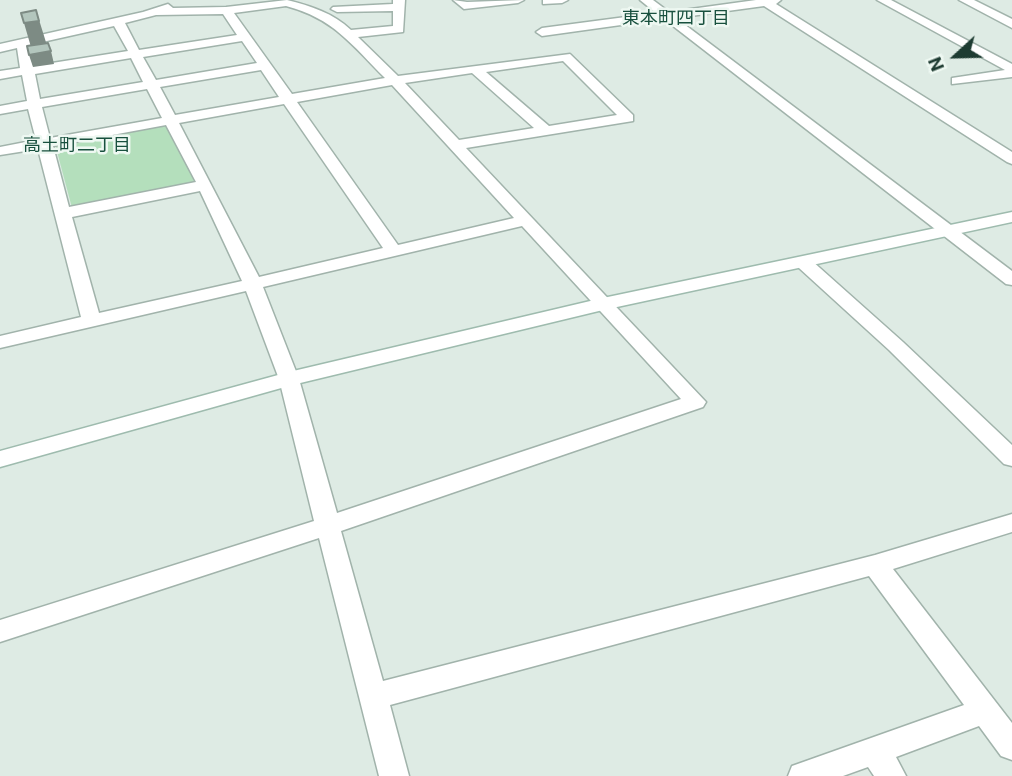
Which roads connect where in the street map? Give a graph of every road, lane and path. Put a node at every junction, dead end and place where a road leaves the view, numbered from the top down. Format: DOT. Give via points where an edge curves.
graph roads {
  1 [pos="183,0"];
  2 [pos="459,0"];
  3 [pos="518,0"];
  4 [pos="562,0"];
  5 [pos="646,0"];
  6 [pos="782,0"];
  7 [pos="883,0"];
  8 [pos="965,0"];
  9 [pos="281,1"];
  10 [pos="764,1"];
  11 [pos="547,2"];
  12 [pos="336,4"];
  13 [pos="398,4"];
  14 [pos="226,10"];
  15 [pos="156,12"];
  16 [pos="664,14"];
  17 [pos="1009,20"];
  18 [pos="118,22"];
  19 [pos="337,23"];
  20 [pos="542,32"];
  21 [pos="349,34"];
  22 [pos="245,37"];
  23 [pos="22,43"];
  24 [pos="554,44"];
  25 [pos="0,48"];
  26 [pos="136,54"];
  27 [pos="566,57"];
  28 [pos="264,66"];
  29 [pos="475,69"];
  30 [pos="26,71"];
  31 [pos="1012,71"];
  32 [pos="0,75"];
  33 [pos="395,80"];
  34 [pos="957,81"];
  35 [pos="151,85"];
  36 [pos="288,99"];
  37 [pos="34,104"];
  38 [pos="0,110"];
  39 [pos="169,121"];
  40 [pos="546,131"];
  41 [pos="46,143"];
  42 [pos="456,145"];
  43 [pos="0,151"];
  44 [pos="1012,159"];
  45 [pos="205,185"];
  46 [pos="65,213"];
  47 [pos="1012,218"];
  48 [pos="524,221"];
  49 [pos="947,231"];
  50 [pos="393,250"];
  51 [pos="805,264"];
  52 [pos="1012,280"];
  53 [pos="252,282"];
  54 [pos="603,304"];
  55 [pos="91,320"];
  56 [pos="0,342"];
  57 [pos="289,379"];
  58 [pos="1012,458"];
  59 [pos="0,459"];
  60 [pos="1012,523"];
  61 [pos="327,526"];
  62 [pos="875,565"];
  63 [pos="0,631"];
  64 [pos="374,696"];
  65 [pos="985,711"];
  66 [pos="1012,746"];
  67 [pos="883,763"];
  68 [pos="394,776"];
  69 [pos="803,776"];
  1 -- 15 [label="street"];
  2 -- 3 [label="street" via="464,6"];
  4 -- 11 [label="street"];
  5 -- 16 [label="street"];
  6 -- 10 [label="street"];
  7 -- 31 [label="street"];
  8 -- 17 [label="street"];
  9 -- 14 [label="street"];
  9 -- 19 [label="street"];
  10 -- 16 [label="street"];
  10 -- 44 [label="street"];
  12 -- 13 [label="street"];
  12 -- 19 [label="street"];
  13 -- 21 [label="street" via="399,29"];
  14 -- 15 [label="street"];
  14 -- 22 [label="street"];
  15 -- 18 [label="street"];
  16 -- 20 [label="street"];
  16 -- 49 [label="street"];
  18 -- 23 [label="street"];
  18 -- 26 [label="street"];
  19 -- 21 [label="street"];
  21 -- 33 [label="street"];
  22 -- 26 [label="street"];
  22 -- 28 [label="street"];
  23 -- 25 [label="street"];
  23 -- 30 [label="street"];
  24 -- 27 [label="street"];
  26 -- 30 [label="street"];
  26 -- 35 [label="street"];
  27 -- 29 [label="street"];
  27 -- 40 [label="street" via="628,118"];
  28 -- 35 [label="street"];
  28 -- 36 [label="street"];
  29 -- 33 [label="street"];
  29 -- 40 [label="street"];
  30 -- 32 [label="street"];
  30 -- 37 [label="street"];
  31 -- 34 [label="street"];
  33 -- 36 [label="street"];
  33 -- 42 [label="street"];
  35 -- 37 [label="street"];
  35 -- 39 [label="street"];
  36 -- 39 [label="street"];
  36 -- 50 [label="street"];
  37 -- 38 [label="street"];
  37 -- 41 [label="street"];
  39 -- 41 [label="street"];
  39 -- 45 [label="street"];
  40 -- 42 [label="street"];
  41 -- 43 [label="street"];
  41 -- 46 [label="street"];
  42 -- 48 [label="street"];
  45 -- 46 [label="street"];
  45 -- 53 [label="street"];
  46 -- 55 [label="street"];
  47 -- 49 [label="street"];
  48 -- 50 [label="street"];
  48 -- 54 [label="street"];
  49 -- 51 [label="street"];
  49 -- 52 [label="street"];
  50 -- 53 [label="street"];
  51 -- 54 [label="street"];
  51 -- 58 [label="street"];
  53 -- 55 [label="street"];
  53 -- 57 [label="street"];
  54 -- 57 [label="street"];
  54 -- 61 [label="street" via="695,402"];
  55 -- 56 [label="street"];
  57 -- 59 [label="street"];
  57 -- 61 [label="street"];
  60 -- 62 [label="street"];
  61 -- 63 [label="street"];
  61 -- 64 [label="street"];
  62 -- 64 [label="street"];
  62 -- 65 [label="street"];
  64 -- 68 [label="street"];
  65 -- 66 [label="street"];
  65 -- 67 [label="street"];
  67 -- 69 [label="street"];
}
